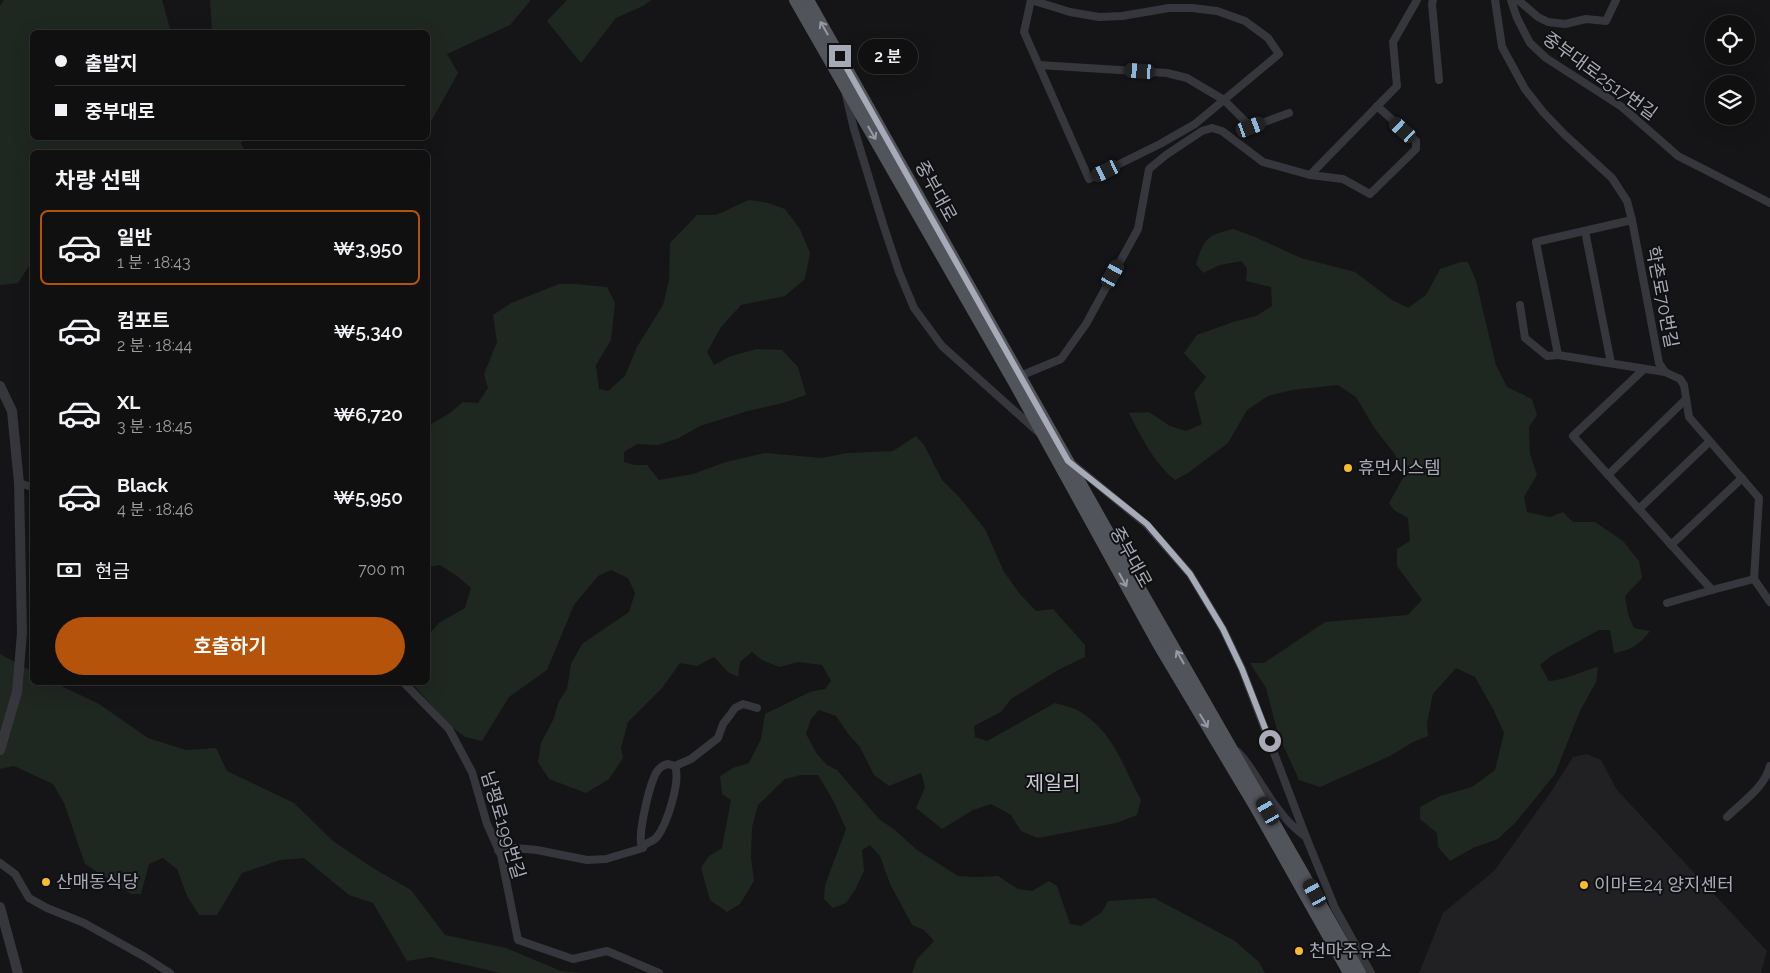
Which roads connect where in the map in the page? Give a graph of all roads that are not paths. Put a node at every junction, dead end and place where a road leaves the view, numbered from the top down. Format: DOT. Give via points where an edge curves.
graph roads {
  1 [pos="795,0"];
  2 [pos="808,0"];
  3 [pos="1417,0"];
  4 [pos="1433,0"];
  5 [pos="1495,0"];
  6 [pos="1511,0"];
  7 [pos="1518,0"];
  8 [pos="1616,0"];
  9 [pos="1039,65"];
  10 [pos="1439,80"];
  11 [pos="844,86"];
  12 [pos="1224,100"];
  13 [pos="1377,106"];
  14 [pos="1289,113"];
  15 [pos="1160,144"];
  16 [pos="1166,155"];
  17 [pos="1310,175"];
  18 [pos="1770,203"];
  19 [pos="1632,220"];
  20 [pos="1585,231"];
  21 [pos="1520,305"];
  22 [pos="1558,355"];
  23 [pos="1611,363"];
  24 [pos="1644,369"];
  25 [pos="1664,372"];
  26 [pos="1020,376"];
  27 [pos="0,386"];
  28 [pos="1686,399"];
  29 [pos="1044,436"];
  30 [pos="1709,442"];
  31 [pos="1068,461"];
  32 [pos="1608,475"];
  33 [pos="1742,478"];
  34 [pos="19,483"];
  35 [pos="30,486"];
  36 [pos="1639,509"];
  37 [pos="1671,545"];
  38 [pos="1754,579"];
  39 [pos="1712,590"];
  40 [pos="1770,602"];
  41 [pos="1667,604"];
  42 [pos="406,685"];
  43 [pos="757,708"];
  44 [pos="1230,744"];
  45 [pos="0,750"];
  46 [pos="675,766"];
  47 [pos="1770,766"];
  48 [pos="1728,817"];
  49 [pos="1306,838"];
  50 [pos="644,845"];
  51 [pos="498,850"];
  52 [pos="0,863"];
  53 [pos="0,907"];
  54 [pos="18,973"];
  55 [pos="170,973"];
  56 [pos="660,973"];
  57 [pos="1349,973"];
  58 [pos="1360,973"];
  59 [pos="1370,973"];
  1 -- 11 [label="main road, 중부대로"];
  26 -- 2 [label="main road, 중부대로, one-way"];
  3 -- 13 [label="street" via="1393,42 1397,86"];
  4 -- 10 [label="street"];
  5 -- 19 [label="street, 학촌로70번길" via="1502,47 1525,89 1564,134 1612,178 1627,200"];
  6 -- 18 [label="street, 중부대로2517번길" via="1530,43 1546,58 1622,107 1678,156"];
  7 -- 8 [label="street" via="1543,20 1564,24 1586,19 1606,21"];
  9 -- 12 [label="street" via="1167,73 1187,78"];
  9 -- 12 [label="street" via="1024,32 1031,0 1099,17 1169,8 1217,11 1245,21 1268,38 1279,54"];
  9 -- 15 [label="street" via="1089,179"];
  11 -- 29 [label="main road, 중부대로, one-way"];
  11 -- 29 [label="street" via="883,224 914,308 942,346"];
  12 -- 14 [label="street" via="1251,127"];
  12 -- 15 [label="street" via="1195,124"];
  13 -- 17 [label="street"];
  13 -- 17 [label="street" via="1416,141 1416,148 1370,194 1343,179"];
  15 -- 16 [label="street"];
  16 -- 17 [label="street" via="1212,128 1222,131 1263,162"];
  16 -- 26 [label="street" via="1149,169 1138,229 1086,324 1061,359"];
  19 -- 20 [label="street"];
  19 -- 25 [label="street, 학촌로70번길" via="1659,363"];
  20 -- 22 [label="street" via="1536,242"];
  20 -- 23 [label="street"];
  21 -- 22 [label="street" via="1526,338 1547,356"];
  22 -- 23 [label="street"];
  23 -- 24 [label="street"];
  24 -- 25 [label="street"];
  24 -- 32 [label="street" via="1573,436"];
  25 -- 28 [label="street, 학촌로70번길" via="1680,379"];
  26 -- 31 [label="main road, 중부대로"];
  27 -- 34 [label="street" via="12,411"];
  28 -- 30 [label="street, 학촌로70번길" via="1688,417"];
  28 -- 32 [label="street"];
  29 -- 57 [label="main road, 중부대로, one-way" via="1160,647"];
  30 -- 33 [label="street, 학촌로70번길"];
  30 -- 36 [label="street"];
  44 -- 31 [label="main road, 중부대로, one-way"];
  31 -- 49 [label="street" via="1147,524 1190,574 1223,629 1242,669"];
  32 -- 36 [label="street"];
  33 -- 37 [label="street"];
  33 -- 38 [label="street, 학촌로70번길" via="1759,498"];
  34 -- 35 [label="street"];
  34 -- 45 [label="street" via="22,633 17,692"];
  36 -- 37 [label="street"];
  37 -- 39 [label="street"];
  38 -- 39 [label="street"];
  38 -- 40 [label="street"];
  39 -- 41 [label="street"];
  42 -- 51 [label="street, 남평로199번길" via="448,728 472,772"];
  43 -- 46 [label="street" via="743,704 735,708 723,724 718,738 691,759"];
  44 -- 49 [label="street" via="1245,759 1294,828"];
  44 -- 58 [label="main road, 중부대로"];
  46 -- 50 [label="street" via="677,779 665,824 655,839"];
  46 -- 50 [label="street" via="660,767 652,783 640,838"];
  47 -- 48 [label="street" via="1760,786"];
  49 -- 59 [label="street" via="1335,908"];
  50 -- 51 [label="street" via="627,854 587,860 537,850"];
  51 -- 56 [label="street, 남평로199번길" via="518,940 573,959 607,951"];
  52 -- 55 [label="street" via="15,874 29,898 84,923"];
  53 -- 54 [label="street"];
}
